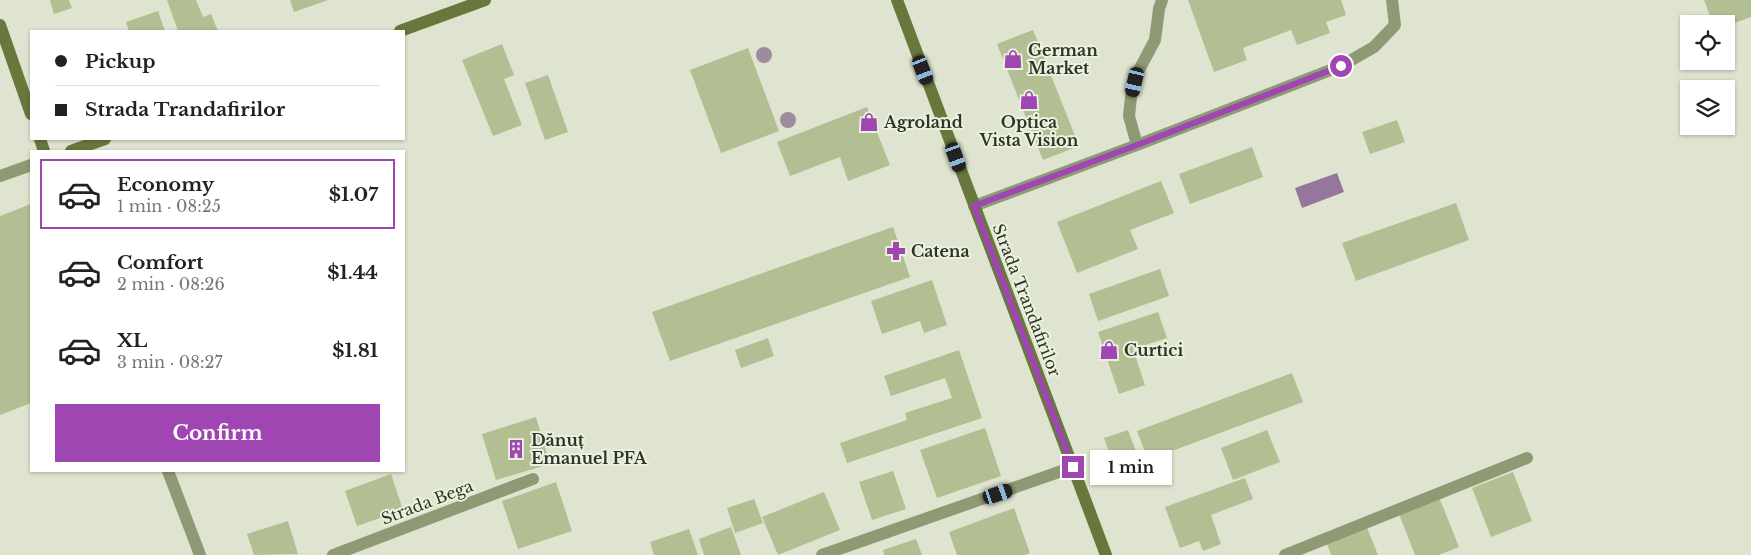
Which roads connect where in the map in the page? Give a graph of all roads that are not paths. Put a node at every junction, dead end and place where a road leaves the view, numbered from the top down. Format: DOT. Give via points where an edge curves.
graph roads {
  1 [pos="485,0"];
  2 [pos="897,0"];
  3 [pos="1162,0"];
  4 [pos="1392,0"];
  5 [pos="0,25"];
  6 [pos="403,30"];
  7 [pos="30,111"];
  8 [pos="102,140"];
  9 [pos="1137,145"];
  10 [pos="74,150"];
  11 [pos="30,166"];
  12 [pos="0,176"];
  13 [pos="974,206"];
  14 [pos="1527,458"];
  15 [pos="1073,467"];
  16 [pos="168,472"];
  17 [pos="533,479"];
  18 [pos="200,555"];
  19 [pos="334,555"];
  20 [pos="822,555"];
  21 [pos="1106,555"];
  22 [pos="1285,555"];
  1 -- 6 [label="main road"];
  2 -- 13 [label="main road, Strada Trandafirilor"];
  3 -- 9 [label="street" via="1155,40 1139,70 1131,97 1129,116"];
  4 -- 9 [label="street" via="1395,25 1374,47 1341,66"];
  5 -- 7 [label="main road"];
  8 -- 10 [label="main road"];
  9 -- 13 [label="street"];
  11 -- 12 [label="street"];
  13 -- 15 [label="main road, Strada Trandafirilor"];
  14 -- 22 [label="street"];
  15 -- 20 [label="street"];
  15 -- 21 [label="main road, Strada Trandafirilor"];
  16 -- 18 [label="street"];
  17 -- 19 [label="street, Strada Bega"];
}
